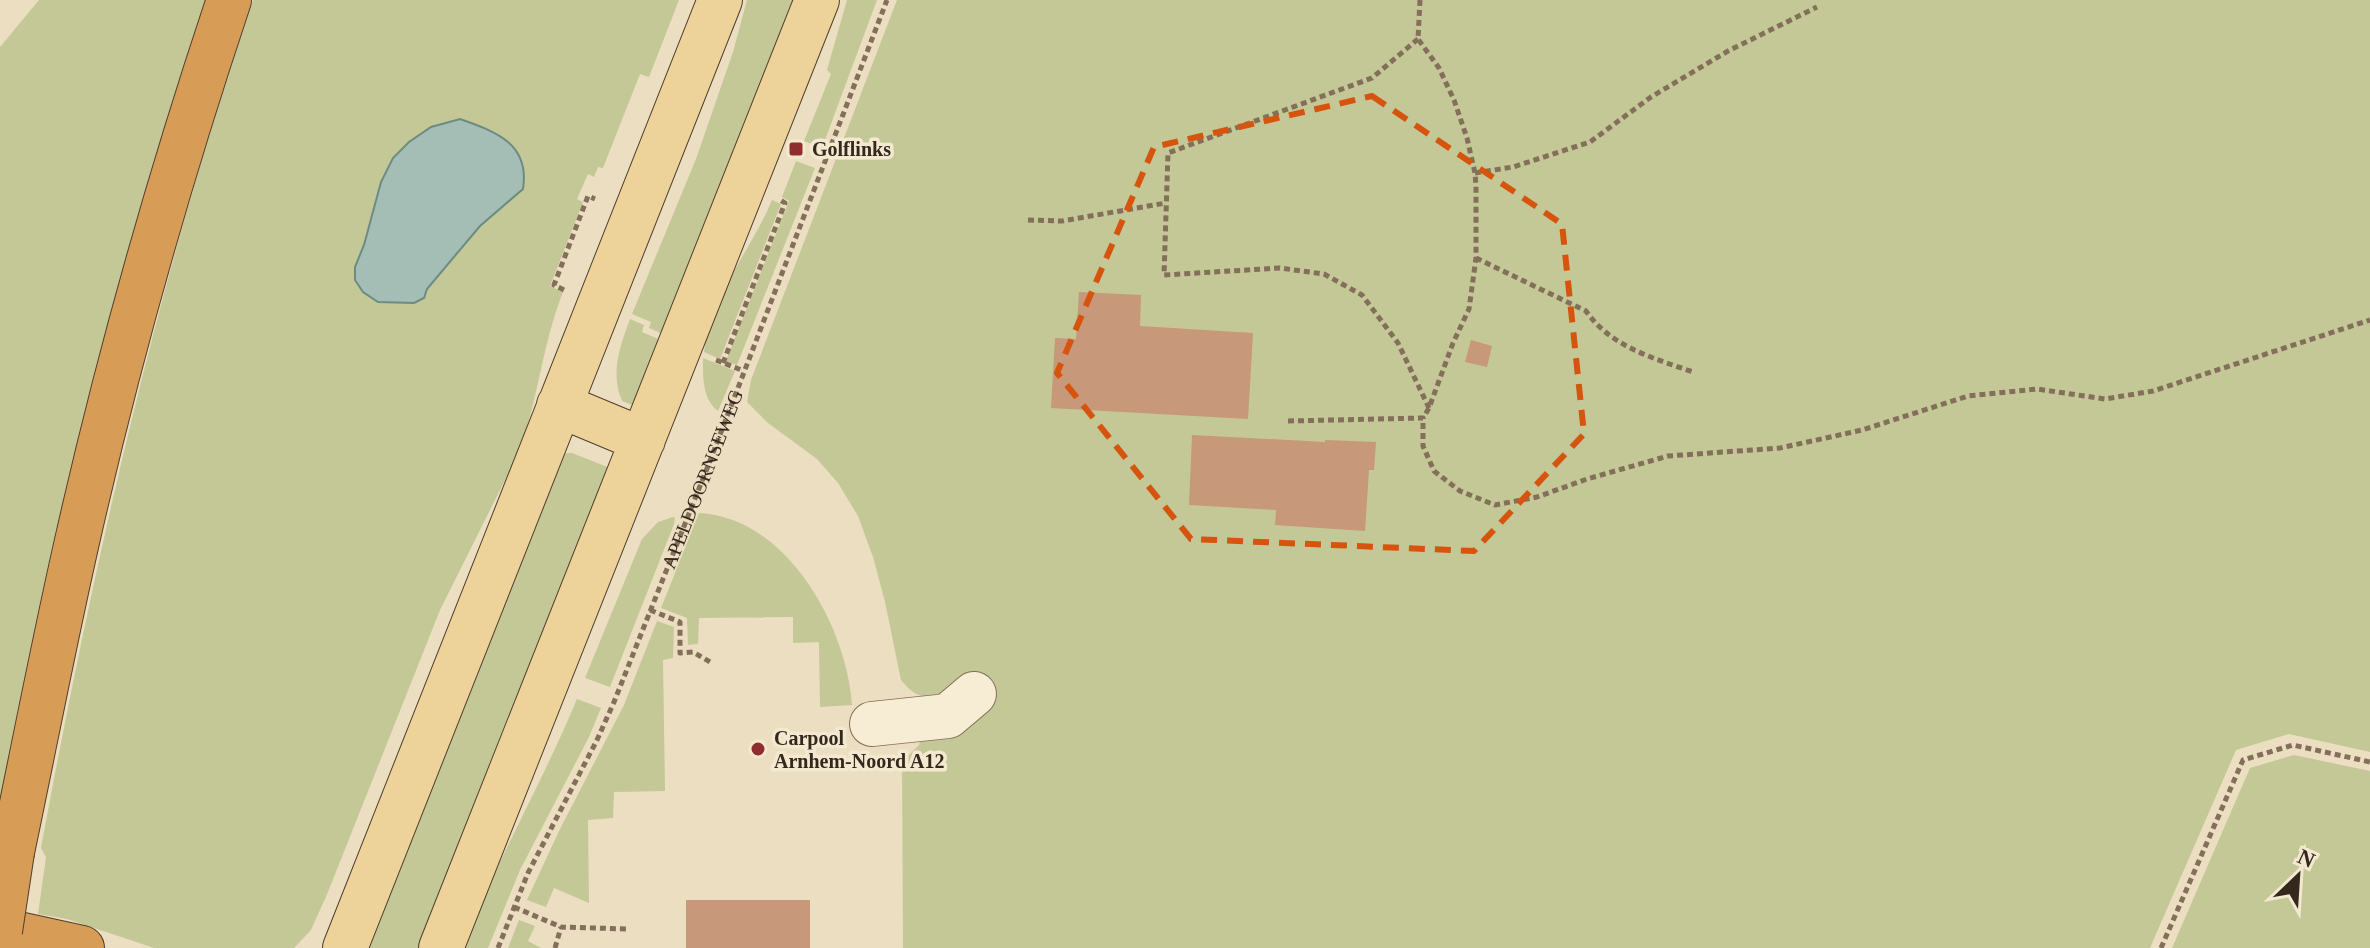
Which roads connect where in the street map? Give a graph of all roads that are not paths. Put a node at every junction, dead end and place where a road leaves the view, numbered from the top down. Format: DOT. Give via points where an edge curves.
graph roads {
  1 [pos="229,0"];
  2 [pos="720,0"];
  3 [pos="817,0"];
  4 [pos="559,405"];
  5 [pos="643,440"];
  6 [pos="974,694"];
  7 [pos="872,724"];
  8 [pos="0,930"];
  9 [pos="82,948"];
  10 [pos="345,948"];
  11 [pos="441,948"];
  1 -- 8 [label="highway, bridge" via="164,200 78,537"];
  2 -- 4 [label="main road"];
  3 -- 5 [label="main road"];
  4 -- 5 [label="main road"];
  4 -- 10 [label="main road"];
  5 -- 11 [label="main road"];
  6 -- 7 [label="lane" via="948,716"];
  8 -- 9 [label="highway"];
}
